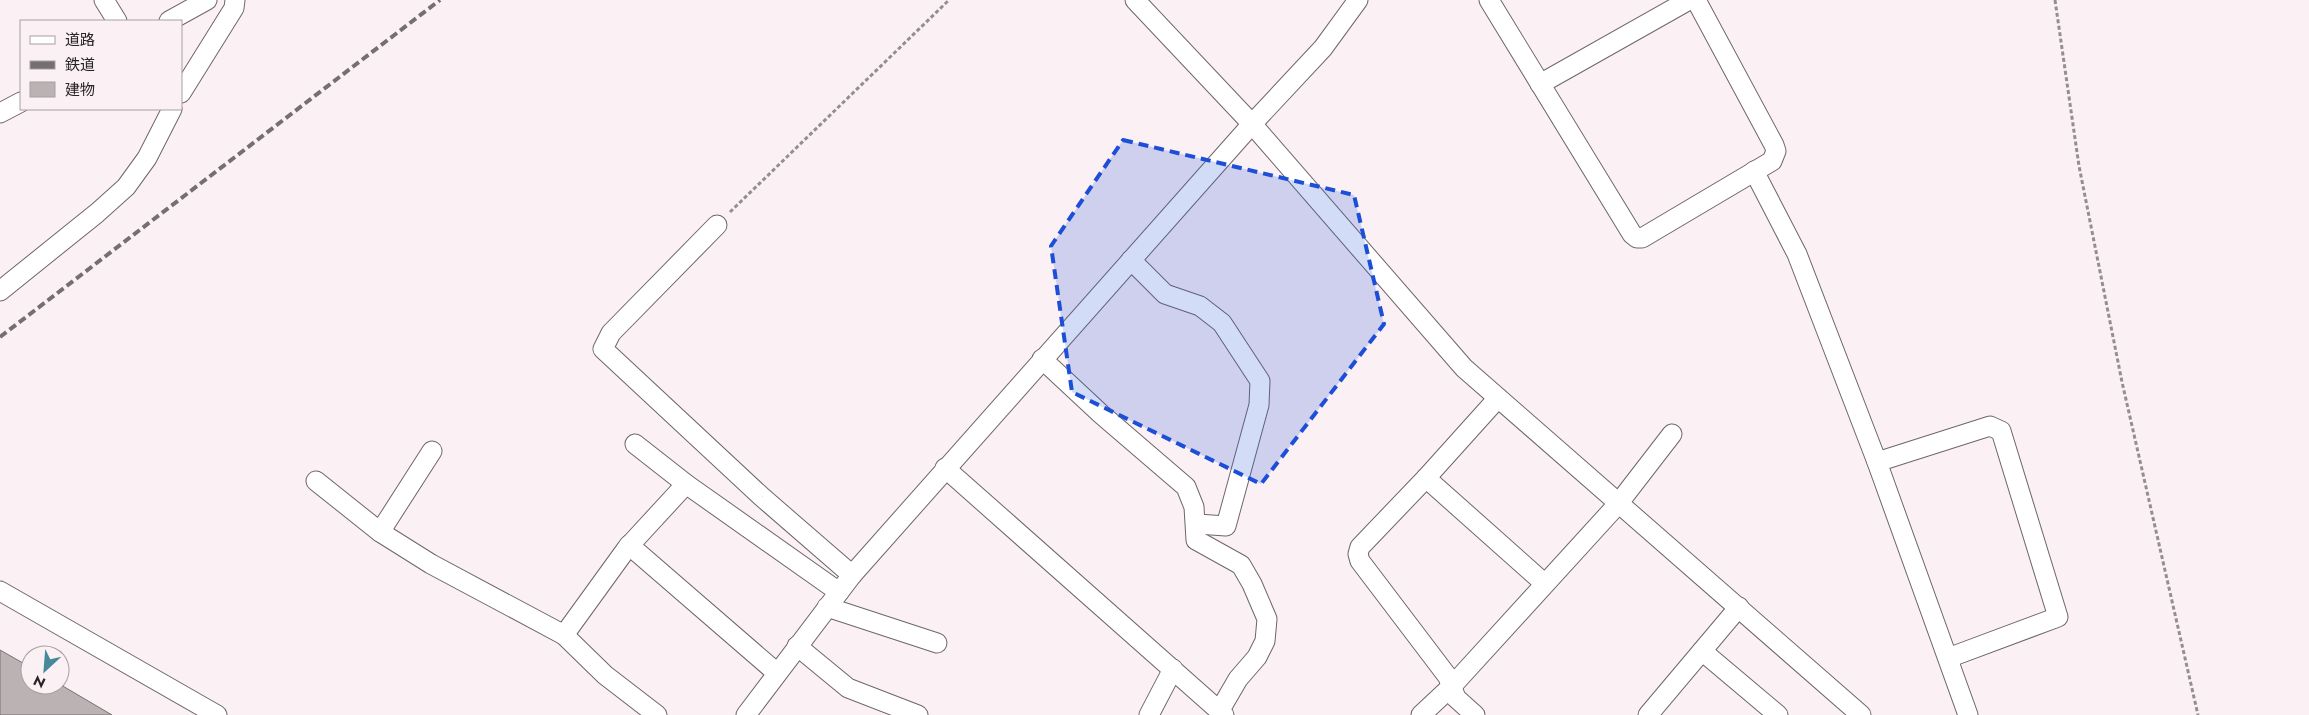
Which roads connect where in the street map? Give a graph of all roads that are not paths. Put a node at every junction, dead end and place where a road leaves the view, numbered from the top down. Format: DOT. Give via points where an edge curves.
graph roads {
  1 [pos="104,0"];
  2 [pos="207,0"];
  3 [pos="235,0"];
  4 [pos="1134,0"];
  5 [pos="1358,0"];
  6 [pos="1489,0"];
  7 [pos="1690,0"];
  8 [pos="1696,0"];
  9 [pos="116,20"];
  10 [pos="171,20"];
  11 [pos="1540,84"];
  12 [pos="182,91"];
  13 [pos="20,103"];
  14 [pos="171,110"];
  15 [pos="0,113"];
  16 [pos="1252,124"];
  17 [pos="1754,171"];
  18 [pos="716,225"];
  19 [pos="1131,260"];
  20 [pos="0,291"];
  21 [pos="1042,359"];
  22 [pos="1498,398"];
  23 [pos="1672,434"];
  24 [pos="634,444"];
  25 [pos="432,451"];
  26 [pos="1877,462"];
  27 [pos="945,468"];
  28 [pos="1426,478"];
  29 [pos="316,481"];
  30 [pos="686,484"];
  31 [pos="1618,504"];
  32 [pos="1196,524"];
  33 [pos="380,532"];
  34 [pos="629,545"];
  35 [pos="852,575"];
  36 [pos="1544,583"];
  37 [pos="0,591"];
  38 [pos="839,592"];
  39 [pos="827,607"];
  40 [pos="1739,607"];
  41 [pos="564,635"];
  42 [pos="937,643"];
  43 [pos="797,646"];
  44 [pos="1702,652"];
  45 [pos="1948,658"];
  46 [pos="1173,669"];
  47 [pos="777,673"];
  48 [pos="1452,686"];
  49 [pos="1222,712"];
  50 [pos="1854,713"];
  51 [pos="217,715"];
  52 [pos="658,715"];
  53 [pos="746,715"];
  54 [pos="918,715"];
  55 [pos="1149,715"];
  56 [pos="1421,715"];
  57 [pos="1475,715"];
  58 [pos="1648,715"];
  59 [pos="1778,715"];
  60 [pos="1968,715"];
  1 -- 9 [label="street"];
  2 -- 10 [label="street"];
  3 -- 12 [label="street" via="234,8"];
  4 -- 16 [label="street"];
  5 -- 16 [label="street" via="1323,48"];
  6 -- 11 [label="street"];
  7 -- 11 [label="street"];
  8 -- 17 [label="street" via="1774,145 1776,151 1772,161"];
  11 -- 17 [label="street" via="1637,238"];
  13 -- 15 [label="street"];
  14 -- 20 [label="street" via="147,158 126,187"];
  16 -- 19 [label="street"];
  16 -- 22 [label="street" via="1464,368"];
  17 -- 26 [label="street" via="1797,254"];
  18 -- 35 [label="street" via="611,333 604,348 762,497"];
  19 -- 21 [label="street"];
  19 -- 32 [label="street" via="1165,294 1200,306 1222,323 1260,381 1259,405 1226,526"];
  21 -- 27 [label="street"];
  21 -- 32 [label="street" via="1186,487 1194,507"];
  22 -- 28 [label="street"];
  22 -- 31 [label="street"];
  23 -- 31 [label="street"];
  24 -- 30 [label="street"];
  25 -- 33 [label="street"];
  26 -- 45 [label="street"];
  26 -- 45 [label="street" via="1990,426 2001,431 2058,616"];
  27 -- 35 [label="street"];
  27 -- 46 [label="street"];
  28 -- 36 [label="street"];
  28 -- 48 [label="street" via="1360,547 1358,554"];
  29 -- 33 [label="street"];
  30 -- 34 [label="street"];
  30 -- 38 [label="street"];
  31 -- 36 [label="street"];
  31 -- 40 [label="street"];
  32 -- 49 [label="street" via="1196,540 1241,566 1267,620 1265,641 1257,657 1238,679"];
  33 -- 41 [label="street" via="430,564"];
  34 -- 41 [label="street"];
  34 -- 47 [label="street"];
  35 -- 38 [label="street"];
  36 -- 48 [label="street"];
  37 -- 51 [label="street"];
  38 -- 39 [label="street"];
  39 -- 42 [label="street"];
  39 -- 43 [label="street"];
  40 -- 44 [label="street"];
  40 -- 50 [label="street"];
  41 -- 52 [label="street" via="605,675"];
  43 -- 47 [label="street"];
  43 -- 54 [label="street" via="848,688"];
  44 -- 58 [label="street"];
  44 -- 59 [label="street"];
  45 -- 60 [label="street"];
  46 -- 49 [label="street"];
  46 -- 55 [label="street"];
  47 -- 53 [label="street"];
  48 -- 56 [label="street"];
  48 -- 57 [label="street" via="1456,698"];
}
